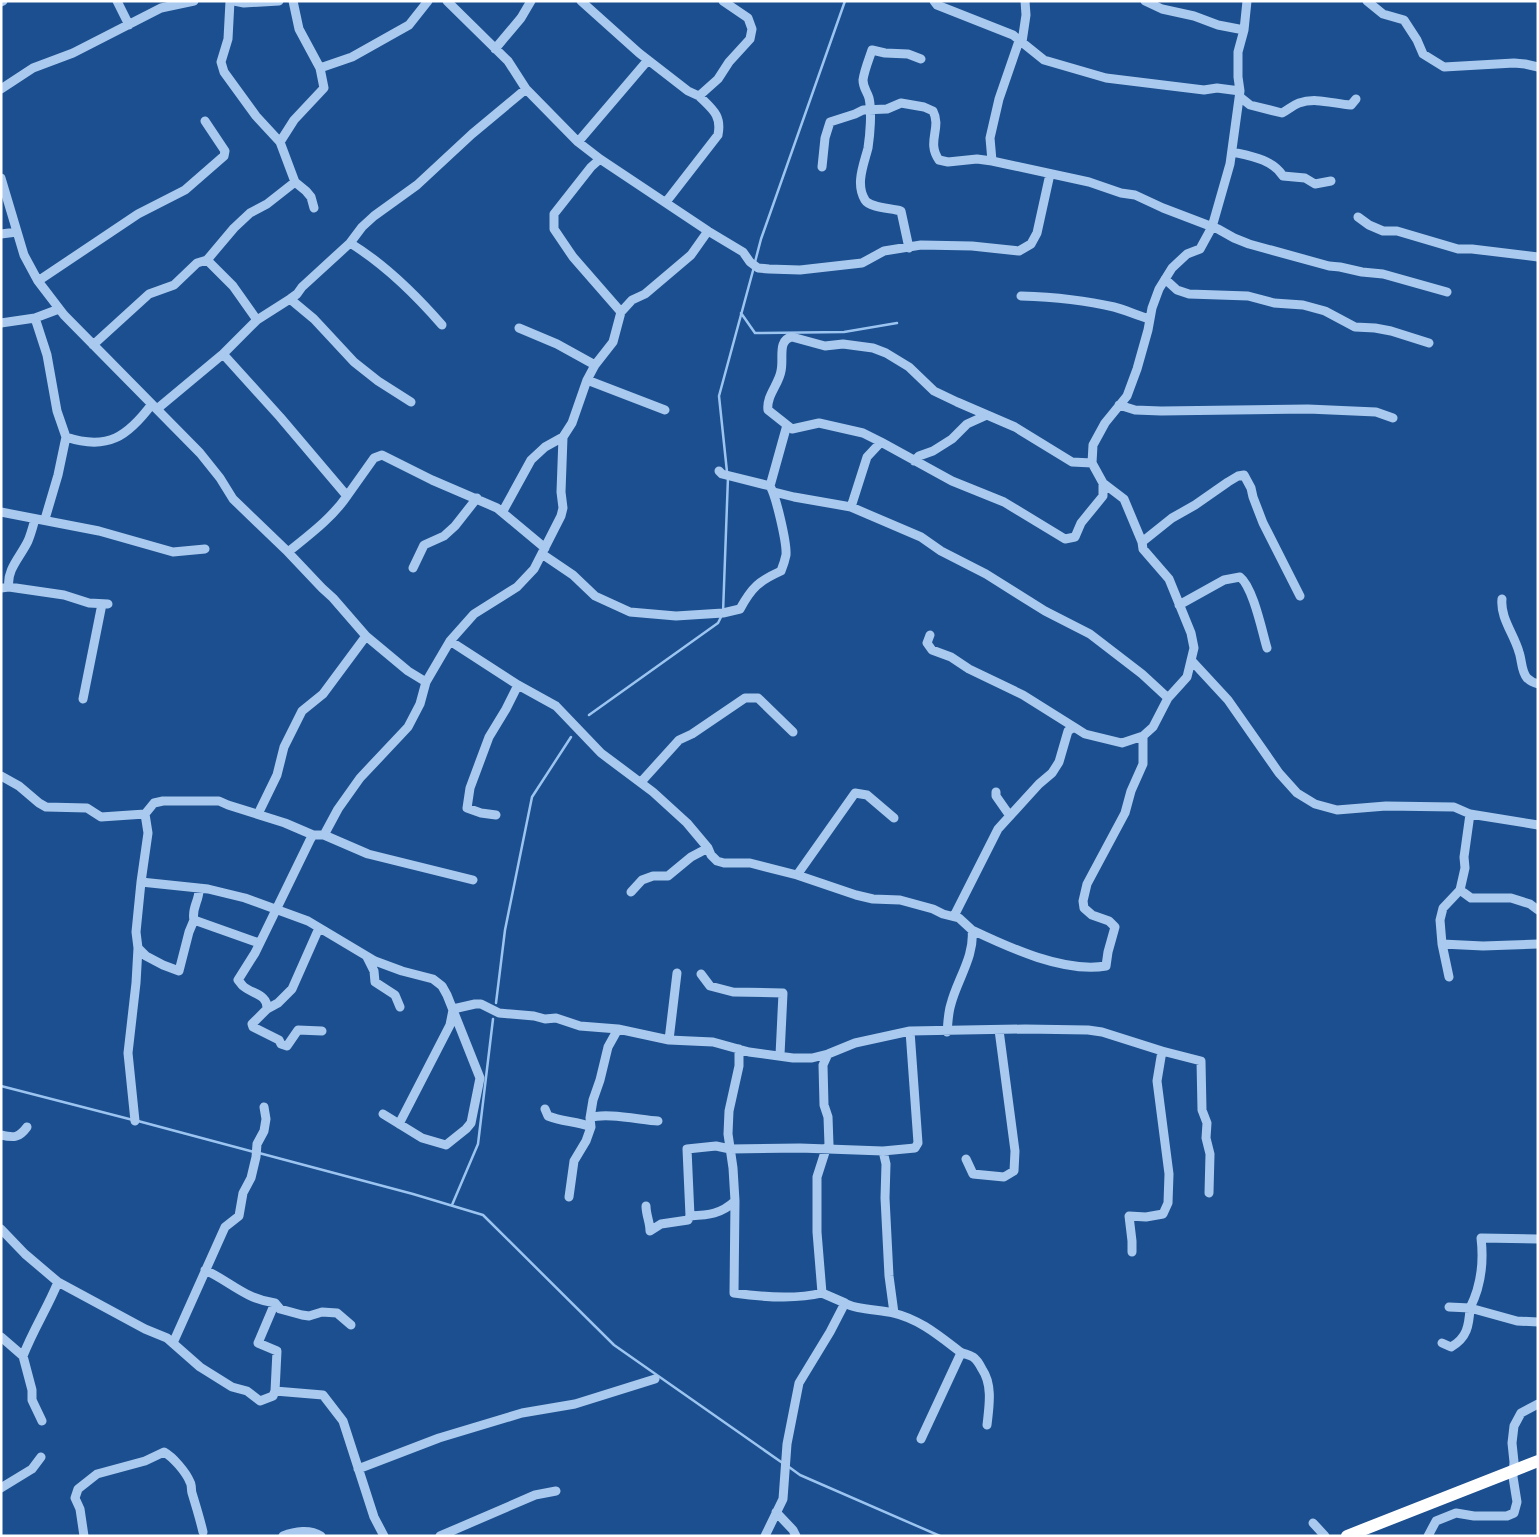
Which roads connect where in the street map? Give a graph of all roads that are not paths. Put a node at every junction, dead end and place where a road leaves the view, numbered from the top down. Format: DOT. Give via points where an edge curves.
graph roads {
  1 [pos="117,1"];
  2 [pos="194,1"];
  3 [pos="230,1"];
  4 [pos="234,1"];
  5 [pos="279,1"];
  6 [pos="294,1"];
  7 [pos="428,1"];
  8 [pos="447,1"];
  9 [pos="531,1"];
  10 [pos="581,1"];
  11 [pos="723,1"];
  12 [pos="934,1"];
  13 [pos="1025,1"];
  14 [pos="1145,1"];
  15 [pos="1248,1"];
  16 [pos="1367,1"];
  17 [pos="129,25"];
  18 [pos="1244,30"];
  19 [pos="1021,42"];
  20 [pos="495,49"];
  21 [pos="921,59"];
  22 [pos="648,60"];
  23 [pos="1538,67"];
  24 [pos="320,68"];
  25 [pos="1,89"];
  26 [pos="526,89"];
  27 [pos="1240,94"];
  28 [pos="698,96"];
  29 [pos="1356,99"];
  30 [pos="870,109"];
  31 [pos="205,121"];
  32 [pos="280,142"];
  33 [pos="578,142"];
  34 [pos="1232,152"];
  35 [pos="600,159"];
  36 [pos="992,161"];
  37 [pos="822,167"];
  38 [pos="1050,174"];
  39 [pos="1,178"];
  40 [pos="1331,181"];
  41 [pos="295,182"];
  42 [pos="666,202"];
  43 [pos="314,208"];
  44 [pos="1358,217"];
  45 [pos="1212,227"];
  46 [pos="708,231"];
  47 [pos="17,232"];
  48 [pos="1,234"];
  49 [pos="350,243"];
  50 [pos="909,248"];
  51 [pos="1538,257"];
  52 [pos="207,260"];
  53 [pos="1166,279"];
  54 [pos="38,281"];
  55 [pos="1447,292"];
  56 [pos="1021,296"];
  57 [pos="290,299"];
  58 [pos="59,309"];
  59 [pos="621,312"];
  60 [pos="35,318"];
  61 [pos="1150,319"];
  62 [pos="257,320"];
  63 [pos="1,323"];
  64 [pos="442,325"];
  65 [pos="519,328"];
  66 [pos="1429,342"];
  67 [pos="93,346"];
  68 [pos="223,354"];
  69 [pos="595,365"];
  70 [pos="587,380"];
  71 [pos="411,402"];
  72 [pos="1119,405"];
  73 [pos="155,406"];
  74 [pos="666,410"];
  75 [pos="987,415"];
  76 [pos="1393,418"];
  77 [pos="787,425"];
  78 [pos="66,437"];
  79 [pos="563,437"];
  80 [pos="880,442"];
  81 [pos="914,461"];
  82 [pos="1092,463"];
  83 [pos="718,471"];
  84 [pos="1103,483"];
  85 [pos="772,489"];
  86 [pos="347,496"];
  87 [pos="477,498"];
  88 [pos="851,507"];
  89 [pos="503,511"];
  90 [pos="1,512"];
  91 [pos="35,518"];
  92 [pos="45,519"];
  93 [pos="1142,542"];
  94 [pos="204,549"];
  95 [pos="544,551"];
  96 [pos="288,552"];
  97 [pos="413,568"];
  98 [pos="5,588"];
  99 [pos="1300,596"];
  100 [pos="1502,599"];
  101 [pos="1179,605"];
  102 [pos="930,635"];
  103 [pos="366,636"];
  104 [pos="450,640"];
  105 [pos="1267,648"];
  106 [pos="1192,660"];
  107 [pos="426,682"];
  108 [pos="1538,684"];
  109 [pos="518,685"];
  110 [pos="1168,698"];
  111 [pos="83,699"];
  112 [pos="1074,727"];
  113 [pos="793,732"];
  114 [pos="1143,736"];
  115 [pos="1,776"];
  116 [pos="640,782"];
  117 [pos="996,792"];
  118 [pos="145,814"];
  119 [pos="258,814"];
  120 [pos="1470,814"];
  121 [pos="496,815"];
  122 [pos="1010,816"];
  123 [pos="894,818"];
  124 [pos="1538,825"];
  125 [pos="313,835"];
  126 [pos="324,835"];
  127 [pos="708,848"];
  128 [pos="797,875"];
  129 [pos="473,880"];
  130 [pos="140,882"];
  131 [pos="199,888"];
  132 [pos="1460,890"];
  133 [pos="631,892"];
  134 [pos="276,909"];
  135 [pos="1538,910"];
  136 [pos="954,916"];
  137 [pos="194,920"];
  138 [pos="319,928"];
  139 [pos="972,930"];
  140 [pos="259,943"];
  141 [pos="1442,944"];
  142 [pos="1538,944"];
  143 [pos="138,948"];
  144 [pos="367,957"];
  145 [pos="676,973"];
  146 [pos="700,974"];
  147 [pos="1449,976"];
  148 [pos="400,1007"];
  149 [pos="267,1009"];
  150 [pos="453,1010"];
  151 [pos="618,1029"];
  152 [pos="999,1030"];
  153 [pos="322,1031"];
  154 [pos="910,1031"];
  155 [pos="947,1032"];
  156 [pos="670,1040"];
  157 [pos="739,1049"];
  158 [pos="1162,1050"];
  159 [pos="828,1054"];
  160 [pos="780,1055"];
  161 [pos="264,1107"];
  162 [pos="546,1109"];
  163 [pos="383,1114"];
  164 [pos="135,1121"];
  165 [pos="658,1121"];
  166 [pos="590,1122"];
  167 [pos="399,1124"];
  168 [pos="27,1127"];
  169 [pos="1,1135"];
  170 [pos="730,1149"];
  171 [pos="826,1149"];
  172 [pos="883,1151"];
  173 [pos="966,1159"];
  174 [pos="1209,1193"];
  175 [pos="570,1197"];
  176 [pos="735,1201"];
  177 [pos="646,1206"];
  178 [pos="690,1216"];
  179 [pos="1,1229"];
  180 [pos="1538,1239"];
  181 [pos="1132,1252"];
  182 [pos="205,1270"];
  183 [pos="58,1282"];
  184 [pos="822,1293"];
  185 [pos="275,1303"];
  186 [pos="845,1303"];
  187 [pos="1449,1306"];
  188 [pos="1470,1308"];
  189 [pos="894,1313"];
  190 [pos="1538,1322"];
  191 [pos="351,1325"];
  192 [pos="1,1337"];
  193 [pos="173,1343"];
  194 [pos="1442,1343"];
  195 [pos="961,1353"];
  196 [pos="23,1356"];
  197 [pos="655,1379"];
  198 [pos="275,1391"];
  199 [pos="1538,1404"];
  200 [pos="42,1421"];
  201 [pos="987,1425"];
  202 [pos="921,1439"];
  203 [pos="41,1457"];
  204 [pos="1538,1460"];
  205 [pos="358,1469"];
  206 [pos="1,1488"];
  207 [pos="556,1491"];
  208 [pos="776,1512"];
  209 [pos="1314,1523"];
  210 [pos="203,1532"];
  211 [pos="84,1536"];
  212 [pos="283,1536"];
  213 [pos="321,1536"];
  214 [pos="384,1536"];
  215 [pos="440,1536"];
  216 [pos="764,1536"];
  217 [pos="796,1536"];
  218 [pos="1324,1536"];
  219 [pos="1347,1536"];
  220 [pos="1428,1536"];
  1 -- 17 [label="street"];
  2 -- 17 [label="street" via="161,8"];
  3 -- 32 [label="street" via="228,39 221,62 224,72"];
  4 -- 5 [label="street"];
  6 -- 24 [label="street" via="299,29"];
  7 -- 24 [label="street" via="409,25 352,57"];
  8 -- 20 [label="street"];
  9 -- 20 [label="street"];
  10 -- 22 [label="street"];
  11 -- 28 [label="street" via="748,18 752,29 750,39 718,79"];
  12 -- 19 [label="street" via="1013,35"];
  13 -- 19 [label="street"];
  14 -- 18 [label="street" via="1218,25"];
  15 -- 18 [label="street"];
  16 -- 23 [label="street" via="1383,14 1404,20 1423,54 1444,67 1514,64"];
  17 -- 25 [label="street" via="73,53 33,68"];
  18 -- 27 [label="street" via="1238,52"];
  19 -- 27 [label="street" via="1044,60 1106,78 1204,90 1216,88"];
  19 -- 36 [label="street" via="998,99 990,138"];
  20 -- 26 [label="street" via="508,61"];
  21 -- 30 [label="street" via="908,54 872,50 863,78"];
  22 -- 28 [label="street" via="688,92"];
  22 -- 33 [label="street"];
  24 -- 32 [label="street" via="324,88 294,120"];
  26 -- 33 [label="street"];
  26 -- 49 [label="street" via="417,185 374,216"];
  27 -- 29 [label="street" via="1250,105 1282,113 1305,101 1352,105"];
  27 -- 34 [label="street"];
  28 -- 42 [label="street" via="716,113 720,124 718,134"];
  30 -- 36 [label="street" via="887,109 900,103 924,107 936,116 933,147 939,160"];
  30 -- 37 [label="street" via="830,122 824,138"];
  30 -- 50 [label="street" via="861,190 865,201 872,206 900,211"];
  31 -- 54 [label="street" via="225,151 224,156 186,190 138,214"];
  32 -- 41 [label="street"];
  33 -- 35 [label="street"];
  34 -- 40 [label="street" via="1259,158 1278,168 1283,176 1305,178 1315,184"];
  34 -- 45 [label="street"];
  35 -- 42 [label="street"];
  35 -- 59 [label="street" via="554,214 554,229 573,257"];
  36 -- 38 [label="street"];
  38 -- 45 [label="street" via="1135,195"];
  38 -- 50 [label="street" via="1037,233 1032,244 1019,251 972,246"];
  39 -- 47 [label="street"];
  41 -- 43 [label="street" via="311,197"];
  41 -- 52 [label="street" via="268,204 250,213"];
  42 -- 46 [label="street"];
  44 -- 51 [label="street" via="1383,230 1458,249"];
  45 -- 53 [label="street" via="1200,249 1187,254"];
  45 -- 55 [label="street" via="1249,244 1305,260 1383,274"];
  46 -- 50 [label="street" via="743,252 758,268 769,270 862,263 884,251"];
  46 -- 59 [label="street" via="691,255"];
  47 -- 48 [label="street"];
  47 -- 54 [label="street" via="24,255"];
  49 -- 57 [label="street"];
  49 -- 64 [label="street" via="388,270"];
  52 -- 62 [label="street" via="233,286"];
  52 -- 67 [label="street" via="197,263 174,284 149,294"];
  53 -- 61 [label="street" via="1159,289"];
  53 -- 66 [label="street" via="1177,290 1189,294 1248,296 1274,303 1303,305 1325,311 1355,327 1391,331"];
  54 -- 58 [label="street"];
  56 -- 61 [label="street" via="1116,307"];
  57 -- 62 [label="street"];
  57 -- 71 [label="street" via="314,319 354,362"];
  58 -- 60 [label="street"];
  58 -- 67 [label="street"];
  59 -- 69 [label="street" via="613,342"];
  60 -- 63 [label="street"];
  60 -- 78 [label="street"];
  61 -- 72 [label="street" via="1127,396"];
  62 -- 68 [label="street"];
  65 -- 69 [label="street"];
  67 -- 73 [label="street"];
  68 -- 73 [label="street"];
  68 -- 86 [label="street"];
  69 -- 70 [label="street"];
  70 -- 74 [label="street"];
  70 -- 79 [label="street" via="572,423"];
  72 -- 76 [label="street" via="1135,410 1376,412"];
  72 -- 82 [label="street" via="1093,445"];
  73 -- 78 [label="street" via="118,438 100,443"];
  73 -- 96 [label="street" via="215,471 233,499"];
  75 -- 77 [label="street" via="934,391 909,367 874,348 843,344 825,346 792,337 782,346 781,374 767,404 768,410"];
  75 -- 81 [label="street" via="967,424 952,439"];
  75 -- 82 [label="street" via="1015,427 1072,462"];
  77 -- 80 [label="street" via="792,429 819,423 863,433"];
  77 -- 85 [label="street"];
  78 -- 92 [label="street"];
  79 -- 89 [label="street" via="531,460"];
  79 -- 95 [label="street" via="563,508"];
  80 -- 81 [label="street"];
  80 -- 88 [label="street" via="867,457"];
  81 -- 84 [label="street" via="1004,502 1065,539 1075,537 1081,523 1103,496"];
  82 -- 84 [label="street"];
  83 -- 85 [label="street"];
  84 -- 93 [label="street" via="1124,499"];
  85 -- 88 [label="street" via="794,497"];
  85 -- 95 [label="street" via="786,554 781,570 762,580 748,594 740,609 676,616 630,612 595,596"];
  86 -- 87 [label="street" via="374,458 382,456"];
  86 -- 96 [label="street" via="316,529"];
  87 -- 89 [label="street"];
  87 -- 97 [label="street" via="444,536 424,545"];
  88 -- 110 [label="street" via="921,537 940,551 1090,634 1136,668"];
  89 -- 95 [label="street"];
  90 -- 91 [label="street"];
  91 -- 92 [label="street"];
  91 -- 98 [label="street" via="28,541"];
  92 -- 94 [label="street" via="173,552"];
  93 -- 99 [label="street" via="1172,518 1238,476 1244,476 1263,524"];
  93 -- 101 [label="street" via="1143,549 1169,579"];
  95 -- 104 [label="street" via="534,569 516,587 474,614"];
  96 -- 103 [label="street"];
  98 -- 111 [label="street" via="64,595 89,604 105,604"];
  100 -- 108 [label="street" via="1501,607 1523,669 1528,679"];
  101 -- 105 [label="street" via="1224,580 1240,577 1252,596"];
  101 -- 106 [label="street" via="1192,633"];
  102 -- 112 [label="street" via="927,643 932,650 1022,695"];
  103 -- 107 [label="street"];
  103 -- 119 [label="street" via="322,694 302,712 284,747 277,775"];
  104 -- 107 [label="street"];
  104 -- 109 [label="street"];
  106 -- 110 [label="street" via="1187,677"];
  106 -- 120 [label="street" via="1228,700 1279,773 1297,793 1315,804 1336,810 1386,806 1454,808"];
  107 -- 126 [label="street" via="420,704 408,727 360,778"];
  109 -- 116 [label="street" via="556,706 601,753"];
  109 -- 121 [label="street" via="489,737 470,788 467,808"];
  110 -- 114 [label="street" via="1153,727"];
  112 -- 114 [label="street" via="1084,734 1122,743"];
  112 -- 122 [label="street" via="1068,732 1059,762 1052,773"];
  113 -- 116 [label="street" via="758,698 745,698 679,740"];
  114 -- 139 [label="street" via="1143,764 1125,813 1087,884 1083,901 1084,908 1092,915 1109,921 1115,927 1106,966 1065,965"];
  115 -- 118 [label="street" via="46,807 87,808 101,817"];
  116 -- 127 [label="street" via="688,823"];
  117 -- 122 [label="street"];
  118 -- 119 [label="street" via="154,803 163,800 219,801"];
  118 -- 130 [label="street" via="148,833"];
  119 -- 125 [label="street"];
  120 -- 124 [label="street"];
  120 -- 132 [label="street"];
  122 -- 136 [label="street" via="998,828"];
  123 -- 128 [label="street" via="868,795 855,792"];
  125 -- 126 [label="street"];
  125 -- 134 [label="street"];
  126 -- 129 [label="street" via="368,854"];
  127 -- 128 [label="street" via="717,861 750,863"];
  127 -- 133 [label="street" via="668,876 642,880"];
  128 -- 136 [label="street" via="856,895 900,900"];
  130 -- 131 [label="street"];
  130 -- 143 [label="street"];
  131 -- 134 [label="street" via="246,898"];
  131 -- 137 [label="street" via="200,894 192,913"];
  132 -- 135 [label="street" via="1471,898 1512,898"];
  132 -- 141 [label="street" via="1443,908 1440,920"];
  134 -- 138 [label="street"];
  134 -- 140 [label="street"];
  136 -- 139 [label="street"];
  137 -- 140 [label="street"];
  137 -- 143 [label="street" via="179,971 146,956"];
  138 -- 144 [label="street"];
  138 -- 149 [label="street" via="292,989"];
  139 -- 155 [label="street" via="967,961 951,1004"];
  140 -- 149 [label="street" via="238,980 265,999"];
  141 -- 142 [label="street"];
  141 -- 147 [label="street"];
  143 -- 164 [label="street" via="128,1053"];
  144 -- 148 [label="street" via="375,982 395,995"];
  144 -- 150 [label="street" via="433,979 442,986"];
  145 -- 156 [label="street"];
  146 -- 160 [label="street" via="710,986 733,992 783,993"];
  149 -- 153 [label="street" via="252,1024 253,1027 281,1044 287,1046 298,1030"];
  150 -- 151 [label="street" via="481,1004 499,1013 556,1018 580,1026"];
  150 -- 167 [label="street" via="450,1024"];
  150 -- 167 [label="street" via="480,1078 471,1123 446,1145 422,1138"];
  151 -- 156 [label="street"];
  151 -- 166 [label="street" via="608,1047"];
  152 -- 155 [label="street"];
  152 -- 158 [label="street" via="1088,1030"];
  152 -- 173 [label="street" via="1015,1151 1014,1171 1004,1177 973,1174"];
  154 -- 155 [label="street"];
  154 -- 159 [label="street"];
  154 -- 172 [label="street" via="918,1143 915,1148"];
  156 -- 157 [label="street" via="713,1042"];
  157 -- 160 [label="street"];
  157 -- 170 [label="street" via="729,1111"];
  158 -- 174 [label="street" via="1201,1061 1202,1110 1207,1123 1210,1154"];
  158 -- 181 [label="street" via="1157,1080 1169,1174 1168,1203 1163,1214 1129,1216"];
  159 -- 160 [label="street" via="812,1058"];
  159 -- 171 [label="street" via="823,1065 830,1145"];
  161 -- 182 [label="street" via="264,1131 257,1144 239,1216 225,1227"];
  162 -- 166 [label="street" via="548,1116 553,1118"];
  163 -- 167 [label="street"];
  165 -- 166 [label="street" via="595,1116"];
  166 -- 175 [label="street" via="586,1141 574,1161"];
  168 -- 169 [label="street" via="22,1134 12,1137"];
  170 -- 171 [label="street"];
  170 -- 176 [label="street"];
  170 -- 178 [label="street" via="716,1146 687,1149"];
  171 -- 172 [label="street"];
  171 -- 184 [label="street" via="817,1176"];
  172 -- 189 [label="street"];
  176 -- 178 [label="street" via="725,1210"];
  176 -- 184 [label="street" via="734,1293 806,1297"];
  177 -- 178 [label="street" via="650,1231 661,1224 688,1220"];
  179 -- 183 [label="street"];
  180 -- 188 [label="street" via="1481,1238 1481,1273 1478,1292"];
  182 -- 185 [label="street" via="237,1290"];
  182 -- 193 [label="street"];
  183 -- 193 [label="street"];
  183 -- 196 [label="street"];
  184 -- 186 [label="street"];
  185 -- 191 [label="street" via="280,1309 302,1316 337,1313"];
  185 -- 198 [label="street" via="258,1343 277,1351"];
  186 -- 189 [label="street"];
  186 -- 208 [label="street" via="799,1383 787,1444 783,1499"];
  187 -- 188 [label="street"];
  188 -- 190 [label="street" via="1516,1321"];
  188 -- 194 [label="street" via="1461,1342 1451,1347"];
  189 -- 195 [label="street" via="932,1330"];
  192 -- 196 [label="street"];
  193 -- 198 [label="street" via="200,1367 232,1387 247,1391 260,1402 273,1396"];
  195 -- 201 [label="street" via="974,1357 984,1370 990,1401"];
  195 -- 202 [label="street"];
  196 -- 200 [label="street" via="32,1400"];
  197 -- 205 [label="street" via="575,1404 522,1413 439,1438"];
  198 -- 205 [label="street" via="323,1395 343,1421"];
  199 -- 220 [label="street" via="1521,1413 1514,1426 1513,1477 1517,1502 1514,1513 1474,1516 1456,1513 1436,1521"];
  203 -- 206 [label="street" via="32,1470"];
  204 -- 219 [label="highway"];
  205 -- 214 [label="street"];
  207 -- 215 [label="street" via="535,1495"];
  208 -- 216 [label="street"];
  208 -- 217 [label="street"];
  209 -- 218 [label="street"];
  210 -- 211 [label="street" via="191,1482 164,1452 145,1461 97,1474 78,1488 75,1498"];
  212 -- 213 [label="street" via="305,1531"];
}
